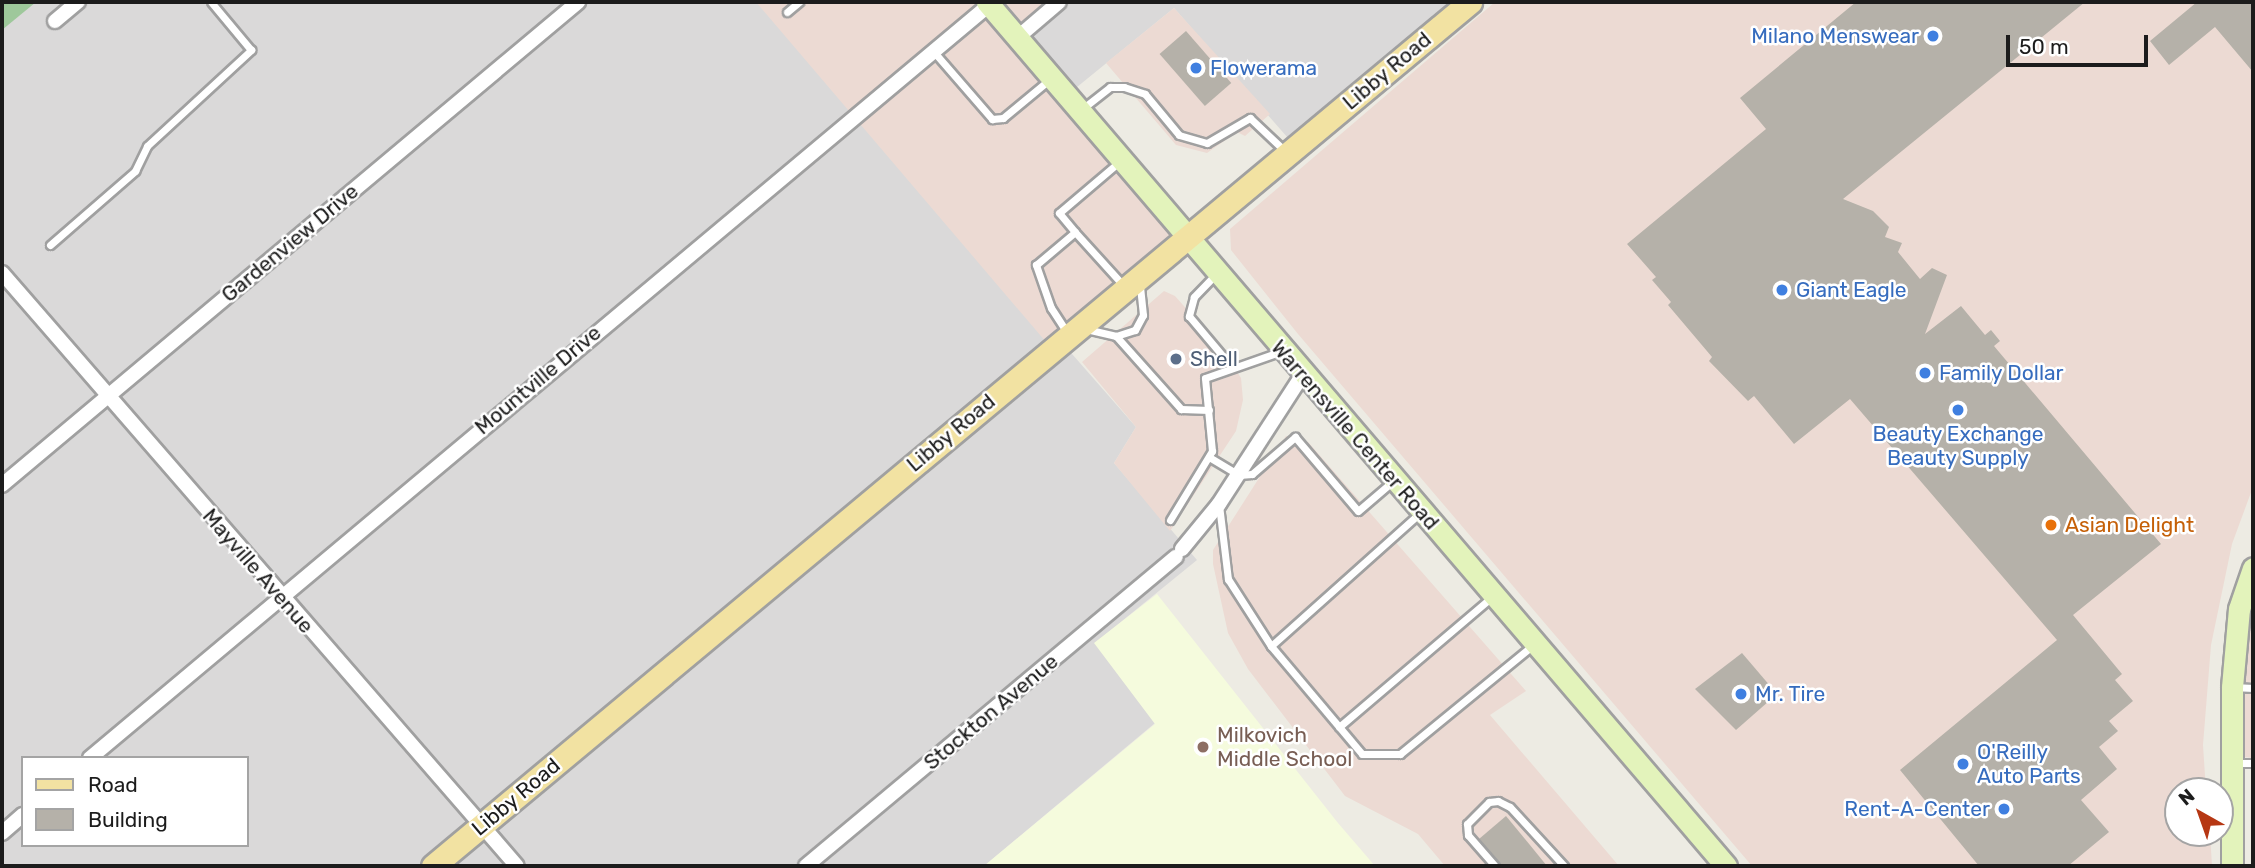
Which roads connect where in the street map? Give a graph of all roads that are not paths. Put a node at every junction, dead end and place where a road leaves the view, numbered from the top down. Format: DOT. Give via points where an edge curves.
graph roads {
  1 [pos="78,2"];
  2 [pos="211,2"];
  3 [pos="578,2"];
  4 [pos="799,2"];
  5 [pos="1059,2"];
  6 [pos="1470,2"];
  7 [pos="988,3"];
  8 [pos="787,12"];
  9 [pos="55,22"];
  10 [pos="1017,37"];
  11 [pos="933,51"];
  12 [pos="1051,79"];
  13 [pos="1079,111"];
  14 [pos="1288,153"];
  15 [pos="1120,161"];
  16 [pos="1075,233"];
  17 [pos="1185,238"];
  18 [pos="50,245"];
  19 [pos="2,273"];
  20 [pos="1216,274"];
  21 [pos="1133,281"];
  22 [pos="1073,331"];
  23 [pos="1116,336"];
  24 [pos="1283,350"];
  25 [pos="1232,367"];
  26 [pos="1303,374"];
  27 [pos="109,395"];
  28 [pos="1209,410"];
  29 [pos="1209,457"];
  30 [pos="1239,475"];
  31 [pos="1395,480"];
  32 [pos="2,485"];
  33 [pos="1219,504"];
  34 [pos="1422,511"];
  35 [pos="1170,520"];
  36 [pos="2253,568"];
  37 [pos="1494,596"];
  38 [pos="279,597"];
  39 [pos="2248,602"];
  40 [pos="1535,643"];
  41 [pos="1270,646"];
  42 [pos="2243,688"];
  43 [pos="1339,727"];
  44 [pos="92,756"];
  45 [pos="2230,763"];
  46 [pos="2253,763"];
  47 [pos="21,817"];
  48 [pos="482,825"];
  49 [pos="2,832"];
  50 [pos="433,866"];
  51 [pos="517,866"];
  52 [pos="806,866"];
  53 [pos="1495,866"];
  54 [pos="1564,866"];
  55 [pos="1726,866"];
  56 [pos="2232,866"];
  1 -- 9 [label="street"];
  2 -- 18 [label="lane" via="251,50 147,146 135,171"];
  3 -- 27 [label="street, Gardenview Drive"];
  4 -- 8 [label="lane"];
  5 -- 10 [label="street"];
  6 -- 14 [label="main road, Libby Road"];
  7 -- 10 [label="main road, Warrensville Center Road"];
  7 -- 11 [label="street, Mountville Drive"];
  10 -- 12 [label="main road, Warrensville Center Road"];
  11 -- 12 [label="lane" via="992,119 1003,118"];
  11 -- 38 [label="street, Mountville Drive"];
  12 -- 13 [label="main road, Warrensville Center Road"];
  13 -- 14 [label="lane" via="1110,87 1124,87 1145,94 1179,135 1207,143 1250,118"];
  13 -- 15 [label="main road, Warrensville Center Road"];
  14 -- 17 [label="main road, Libby Road"];
  15 -- 16 [label="lane" via="1059,213"];
  15 -- 17 [label="main road, Warrensville Center Road"];
  16 -- 21 [label="lane"];
  16 -- 22 [label="lane" via="1037,265 1051,308"];
  17 -- 20 [label="main road, Warrensville Center Road"];
  17 -- 21 [label="main road, Libby Road"];
  19 -- 27 [label="street, Mayville Avenue"];
  20 -- 24 [label="main road, Warrensville Center Road"];
  20 -- 25 [label="lane" via="1194,297 1189,316"];
  21 -- 22 [label="main road, Libby Road"];
  21 -- 23 [label="lane" via="1141,323 1127,335"];
  22 -- 23 [label="lane"];
  22 -- 48 [label="main road, Libby Road"];
  23 -- 28 [label="lane" via="1181,409"];
  24 -- 25 [label="lane"];
  24 -- 26 [label="main road, Warrensville Center Road"];
  25 -- 28 [label="lane" via="1205,378"];
  26 -- 30 [label="street, Stockton Avenue"];
  26 -- 31 [label="main road, Warrensville Center Road"];
  27 -- 32 [label="street, Gardenview Drive"];
  27 -- 38 [label="street, Mayville Avenue"];
  28 -- 29 [label="lane" via="1213,445"];
  29 -- 30 [label="lane"];
  29 -- 35 [label="lane"];
  30 -- 31 [label="lane" via="1252,474 1295,437 1358,511"];
  30 -- 33 [label="street, Stockton Avenue"];
  31 -- 34 [label="main road, Warrensville Center Road"];
  33 -- 41 [label="lane" via="1228,579"];
  33 -- 52 [label="street, Stockton Avenue" via="1179,553"];
  34 -- 37 [label="main road, Warrensville Center Road"];
  34 -- 41 [label="lane"];
  36 -- 39 [label="main road"];
  37 -- 40 [label="main road, Warrensville Center Road"];
  37 -- 43 [label="lane"];
  38 -- 44 [label="street, Mountville Drive"];
  38 -- 48 [label="street, Mayville Avenue"];
  39 -- 42 [label="main road"];
  40 -- 43 [label="lane" via="1400,754 1362,754"];
  40 -- 55 [label="main road, Warrensville Center Road"];
  41 -- 43 [label="lane"];
  42 -- 45 [label="main road"];
  45 -- 46 [label="lane"];
  45 -- 56 [label="main road"];
  47 -- 49 [label="street"];
  48 -- 50 [label="main road, Libby Road"];
  48 -- 51 [label="street, Mayville Avenue"];
  53 -- 54 [label="lane" via="1468,835 1467,824 1489,803 1498,801 1510,807"];
}
